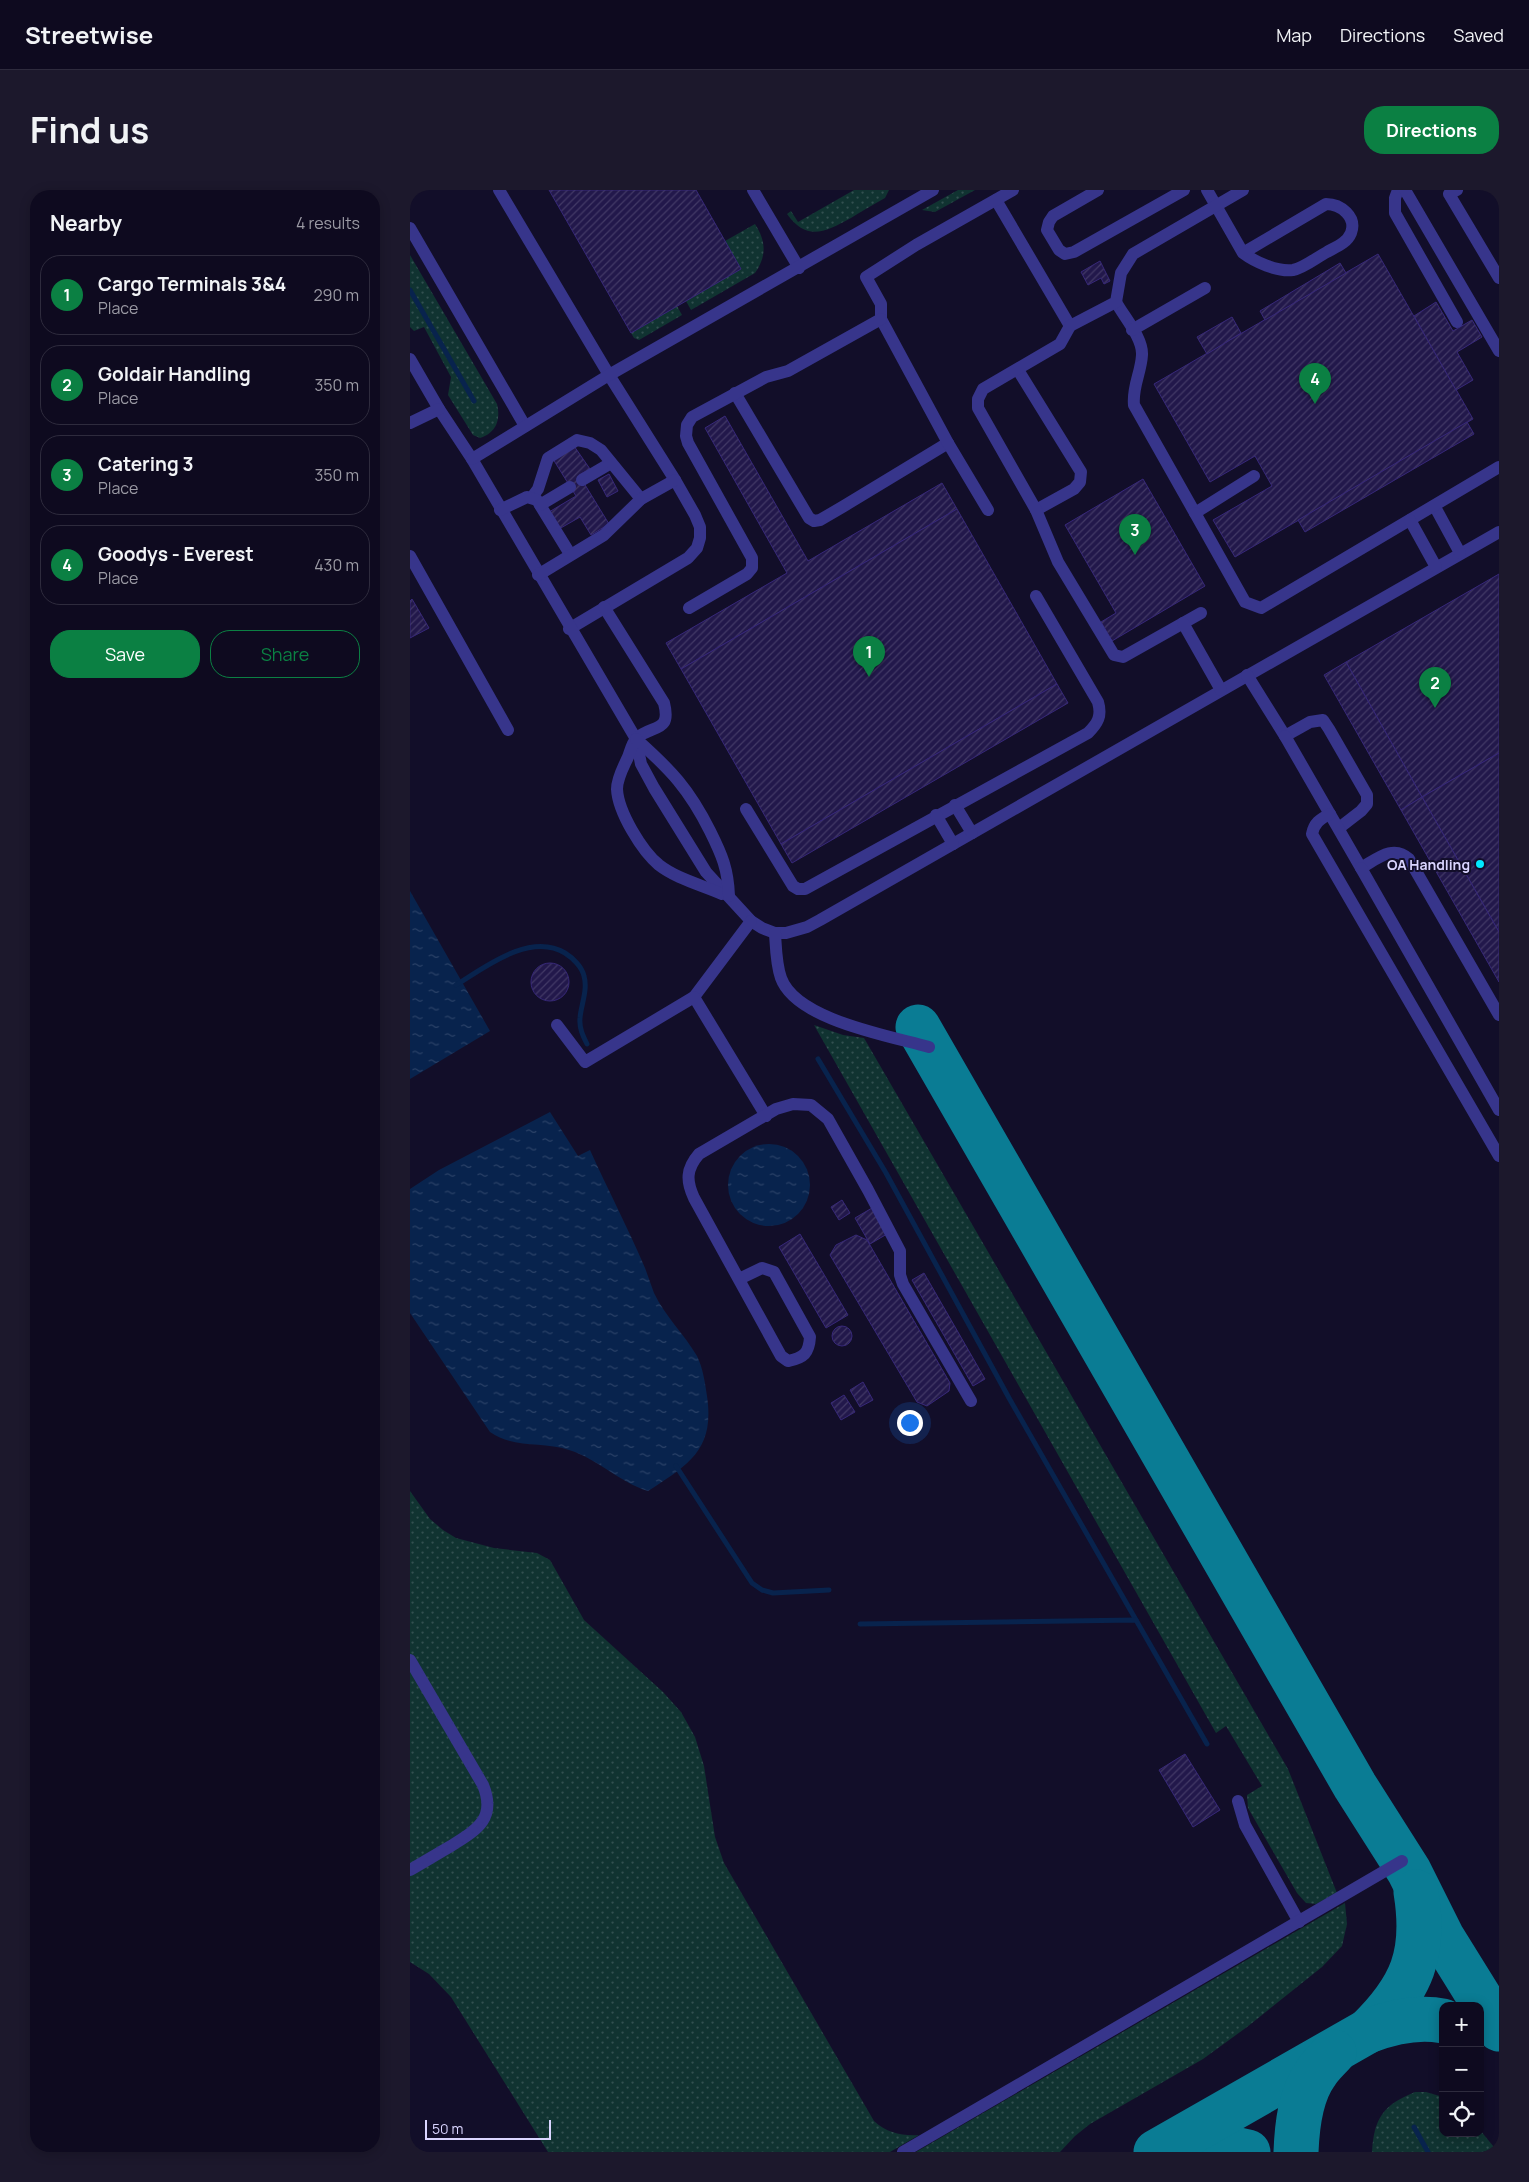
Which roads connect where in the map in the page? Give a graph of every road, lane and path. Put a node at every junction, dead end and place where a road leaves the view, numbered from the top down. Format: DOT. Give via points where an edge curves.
graph roads {
  1 [pos="499,190"];
  2 [pos="754,190"];
  3 [pos="933,190"];
  4 [pos="1013,190"];
  5 [pos="1098,190"];
  6 [pos="1184,190"];
  7 [pos="1207,190"];
  8 [pos="1243,190"];
  9 [pos="1398,190"];
  10 [pos="1405,190"];
  11 [pos="1451,191"];
  12 [pos="916,194"];
  13 [pos="996,200"];
  14 [pos="1216,205"];
  15 [pos="410,228"];
  16 [pos="1243,253"];
  17 [pos="798,268"];
  18 [pos="1499,278"];
  19 [pos="1205,288"];
  20 [pos="1116,302"];
  21 [pos="881,319"];
  22 [pos="1457,322"];
  23 [pos="1070,326"];
  24 [pos="1132,330"];
  25 [pos="1499,351"];
  26 [pos="410,358"];
  27 [pos="1018,370"];
  28 [pos="608,375"];
  29 [pos="735,394"];
  30 [pos="439,409"];
  31 [pos="410,423"];
  32 [pos="525,426"];
  33 [pos="948,443"];
  34 [pos="472,458"];
  35 [pos="612,464"];
  36 [pos="1499,467"];
  37 [pos="1254,476"];
  38 [pos="582,480"];
  39 [pos="675,480"];
  40 [pos="570,487"];
  41 [pos="641,499"];
  42 [pos="536,501"];
  43 [pos="1435,507"];
  44 [pos="500,510"];
  45 [pos="988,510"];
  46 [pos="1036,510"];
  47 [pos="1195,513"];
  48 [pos="1410,520"];
  49 [pos="1499,532"];
  50 [pos="570,554"];
  51 [pos="1460,554"];
  52 [pos="410,556"];
  53 [pos="1436,567"];
  54 [pos="538,575"];
  55 [pos="1036,596"];
  56 [pos="604,606"];
  57 [pos="690,608"];
  58 [pos="1201,613"];
  59 [pos="1183,623"];
  60 [pos="569,629"];
  61 [pos="1247,675"];
  62 [pos="1221,690"];
  63 [pos="508,730"];
  64 [pos="1285,736"];
  65 [pos="636,740"];
  66 [pos="955,805"];
  67 [pos="746,809"];
  68 [pos="1330,814"];
  69 [pos="936,816"];
  70 [pos="1339,828"];
  71 [pos="972,833"];
  72 [pos="953,844"];
  73 [pos="1360,868"];
  74 [pos="729,896"];
  75 [pos="751,921"];
  76 [pos="775,933"];
  77 [pos="694,997"];
  78 [pos="1499,1015"];
  79 [pos="557,1025"];
  80 [pos="929,1047"];
  81 [pos="1499,1110"];
  82 [pos="766,1116"];
  83 [pos="1499,1156"];
  84 [pos="739,1279"];
  85 [pos="971,1402"];
  86 [pos="410,1660"];
  87 [pos="1238,1801"];
  88 [pos="1402,1861"];
  89 [pos="410,1870"];
  90 [pos="1299,1922"];
  91 [pos="903,2152"];
  1 -- 28 [label="street"];
  2 -- 17 [label="street"];
  3 -- 12 [label="street"];
  4 -- 13 [label="street"];
  5 -- 6 [label="street" via="1053,216 1049,222 1047,230 1065,254 1074,252"];
  7 -- 14 [label="street"];
  8 -- 14 [label="street"];
  9 -- 22 [label="street" via="1395,213"];
  10 -- 25 [label="street"];
  11 -- 18 [label="street"];
  12 -- 17 [label="street"];
  13 -- 21 [label="street" via="866,277 881,304"];
  13 -- 23 [label="street"];
  14 -- 16 [label="street"];
  14 -- 20 [label="street" via="1133,254 1121,273"];
  15 -- 32 [label="street"];
  16 -- 16 [label="street" via="1252,260 1294,270 1345,242 1352,224 1344,209 1336,204 1326,204"];
  17 -- 28 [label="street"];
  19 -- 24 [label="street"];
  20 -- 23 [label="street"];
  20 -- 24 [label="street"];
  21 -- 29 [label="street" via="788,371 766,377"];
  21 -- 33 [label="street"];
  23 -- 27 [label="street" via="1060,344"];
  24 -- 47 [label="street" via="1142,353 1133,393 1134,405"];
  26 -- 30 [label="street"];
  27 -- 46 [label="street" via="984,389 978,399 978,408"];
  27 -- 46 [label="street" via="1081,472 1080,482 1074,489"];
  28 -- 32 [label="street"];
  28 -- 39 [label="street"];
  29 -- 33 [label="street" via="808,518 814,521"];
  29 -- 57 [label="street" via="692,417 686,436 752,558 752,568"];
  30 -- 31 [label="street"];
  30 -- 34 [label="street"];
  32 -- 34 [label="street"];
  33 -- 45 [label="street"];
  34 -- 44 [label="street"];
  35 -- 38 [label="street"];
  35 -- 41 [label="street"];
  35 -- 42 [label="street" via="596,446 577,440 548,458"];
  36 -- 43 [label="street"];
  37 -- 47 [label="street"];
  39 -- 41 [label="street"];
  39 -- 56 [label="street" via="700,527 697,548 688,558"];
  40 -- 42 [label="street"];
  41 -- 50 [label="street" via="604,535"];
  42 -- 44 [label="street" via="522,499"];
  42 -- 50 [label="street"];
  43 -- 48 [label="street"];
  43 -- 51 [label="street"];
  44 -- 54 [label="street"];
  46 -- 59 [label="street" via="1058,562 1114,655 1123,657"];
  47 -- 48 [label="street" via="1245,602 1262,608"];
  48 -- 53 [label="street"];
  49 -- 51 [label="street"];
  50 -- 54 [label="street"];
  51 -- 53 [label="street"];
  52 -- 63 [label="street"];
  53 -- 61 [label="street"];
  54 -- 60 [label="street"];
  55 -- 66 [label="street" via="1098,702 1099,719 1088,733"];
  56 -- 60 [label="street"];
  56 -- 65 [label="street" via="664,703 667,715 660,727"];
  58 -- 59 [label="street"];
  59 -- 62 [label="street"];
  60 -- 65 [label="street"];
  61 -- 62 [label="street"];
  61 -- 64 [label="street"];
  62 -- 71 [label="street"];
  64 -- 68 [label="street"];
  64 -- 70 [label="street" via="1310,722 1323,720 1329,729 1367,795 1367,804"];
  65 -- 74 [label="street" via="641,764 665,807 706,872"];
  65 -- 74 [label="street" via="672,772 694,801 723,857"];
  65 -- 74 [label="street" via="621,772 617,790 624,815 646,852 673,873"];
  66 -- 69 [label="street"];
  66 -- 71 [label="street"];
  67 -- 69 [label="street" via="793,886 798,889 805,889"];
  68 -- 70 [label="street"];
  68 -- 83 [label="street" via="1318,821 1312,834"];
  69 -- 72 [label="street"];
  70 -- 73 [label="street"];
  71 -- 72 [label="street"];
  72 -- 76 [label="street" via="806,927 795,932"];
  73 -- 78 [label="street" via="1390,852 1397,851 1409,859"];
  73 -- 81 [label="street"];
  74 -- 75 [label="street"];
  75 -- 76 [label="street"];
  75 -- 77 [label="street"];
  76 -- 80 [label="street" via="781,979 789,993 800,1002 831,1020"];
  77 -- 79 [label="street" via="585,1062"];
  77 -- 82 [label="street"];
  82 -- 84 [label="street" via="699,1154 688,1171 690,1190"];
  82 -- 85 [label="street" via="776,1108 802,1103 811,1105 828,1119 900,1251 903,1284"];
  84 -- 84 [label="street" via="781,1356 788,1361 806,1354 810,1337 774,1272 762,1268"];
  86 -- 89 [label="street" via="483,1785 488,1802 484,1819 472,1833"];
  87 -- 90 [label="street" via="1245,1825"];
  88 -- 90 [label="street"];
  90 -- 91 [label="street"];
}
